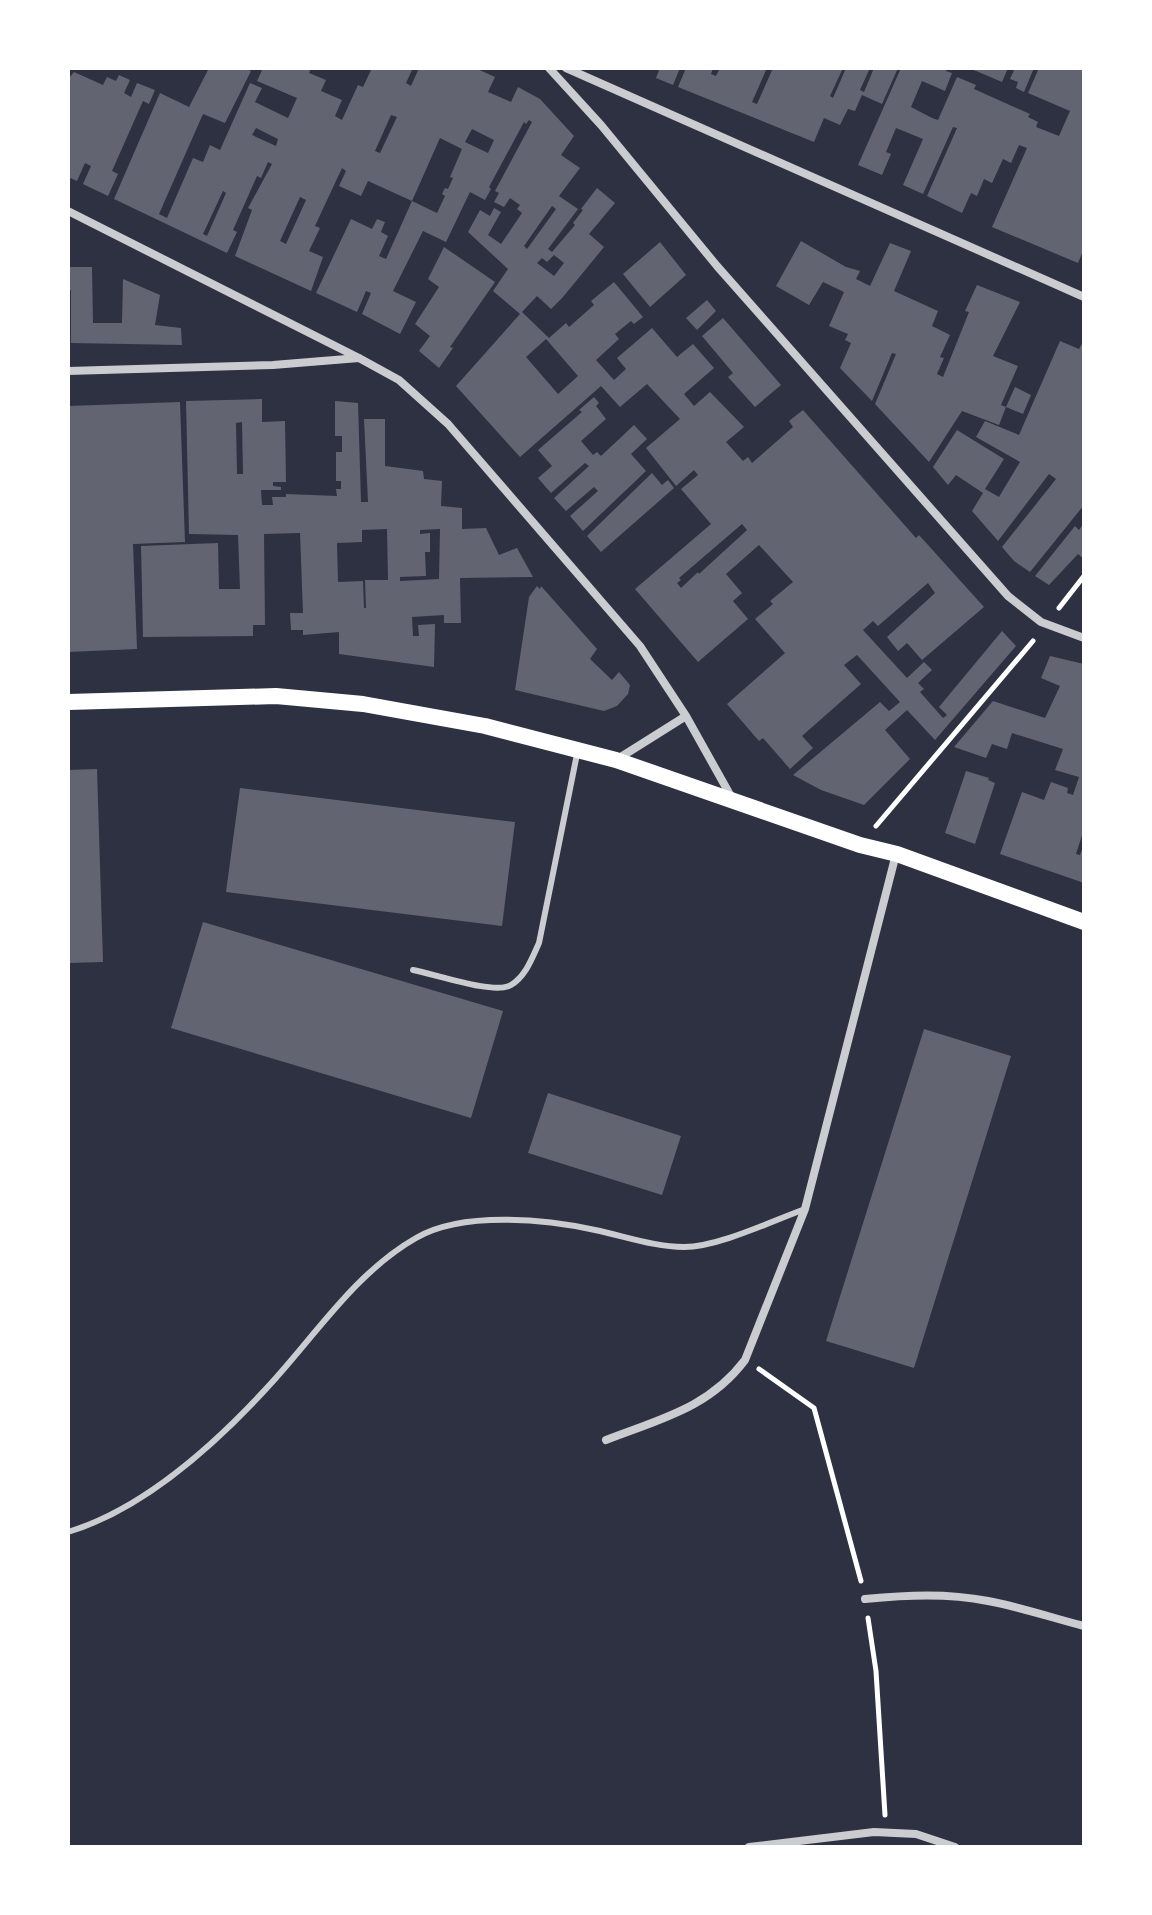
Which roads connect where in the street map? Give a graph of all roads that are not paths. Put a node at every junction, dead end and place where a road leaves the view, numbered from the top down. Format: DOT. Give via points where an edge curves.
graph roads {
  1 [pos="549,68"];
  2 [pos="566,68"];
  3 [pos="68,211"];
  4 [pos="1084,297"];
  5 [pos="359,358"];
  6 [pos="68,371"];
  7 [pos="1084,638"];
  8 [pos="68,702"];
  9 [pos="686,716"];
  10 [pos="578,750"];
  11 [pos="616,760"];
  12 [pos="734,801"];
  13 [pos="897,854"];
  14 [pos="1084,922"];
  15 [pos="413,970"];
  16 [pos="805,1209"];
  17 [pos="606,1440"];
  18 [pos="68,1532"];
  19 [pos="865,1599"];
  20 [pos="1084,1626"];
  21 [pos="749,1847"];
  22 [pos="955,1847"];
  1 -- 7 [label="street" via="1008,596 1047,624"];
  2 -- 4 [label="street"];
  3 -- 5 [label="street"];
  5 -- 6 [label="street"];
  5 -- 9 [label="street" via="399,380 448,424 640,646"];
  8 -- 10 [label="main road" via="276,696 363,704"];
  9 -- 11 [label="street"];
  9 -- 12 [label="street"];
  10 -- 11 [label="main road"];
  10 -- 15 [label="lane" via="539,943 526,971 497,989"];
  11 -- 12 [label="main road"];
  12 -- 13 [label="main road"];
  13 -- 14 [label="main road"];
  13 -- 16 [label="street"];
  16 -- 17 [label="street" via="745,1360 731,1379 693,1407"];
  16 -- 18 [label="lane" via="688,1247 586,1228 488,1220 417,1237 368,1274 275,1379 169,1478 130,1504"];
  19 -- 20 [label="street" via="942,1595"];
  21 -- 22 [label="street" via="886,1832 916,1834"];
}
